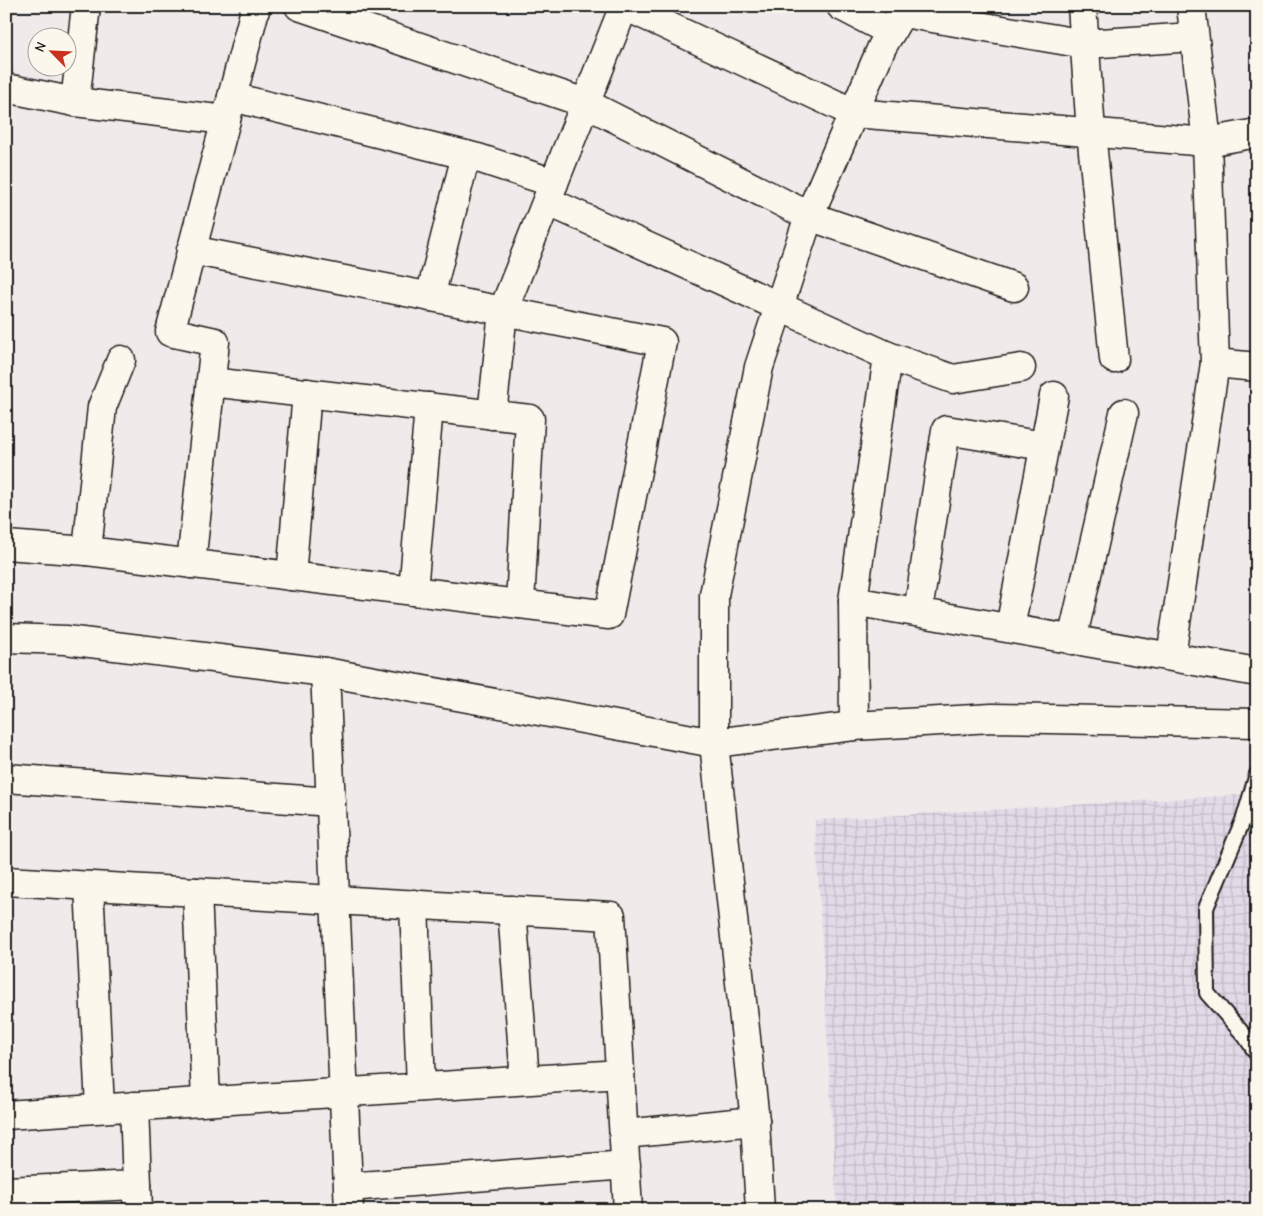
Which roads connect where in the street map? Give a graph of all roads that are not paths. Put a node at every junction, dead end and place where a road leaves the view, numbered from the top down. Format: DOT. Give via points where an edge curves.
graph roads {
  1 [pos="86,6"];
  2 [pos="256,6"];
  3 [pos="299,6"];
  4 [pos="624,6"];
  5 [pos="841,6"];
  6 [pos="1082,6"];
  7 [pos="1191,6"];
  8 [pos="900,17"];
  9 [pos="1194,37"];
  10 [pos="1085,44"];
  11 [pos="6,88"];
  12 [pos="75,102"];
  13 [pos="585,103"];
  14 [pos="229,109"];
  15 [pos="854,113"];
  16 [pos="1091,132"];
  17 [pos="1257,133"];
  18 [pos="1207,142"];
  19 [pos="466,155"];
  20 [pos="550,192"];
  21 [pos="809,216"];
  22 [pos="191,250"];
  23 [pos="1014,287"];
  24 [pos="430,297"];
  25 [pos="779,308"];
  26 [pos="503,311"];
  27 [pos="888,356"];
  28 [pos="1114,359"];
  29 [pos="121,360"];
  30 [pos="1215,363"];
  31 [pos="1257,367"];
  32 [pos="1021,368"];
  33 [pos="211,382"];
  34 [pos="307,393"];
  35 [pos="1054,396"];
  36 [pos="430,407"];
  37 [pos="1124,413"];
  38 [pos="492,415"];
  39 [pos="1044,446"];
  40 [pos="6,545"];
  41 [pos="87,551"];
  42 [pos="191,564"];
  43 [pos="291,576"];
  44 [pos="413,591"];
  45 [pos="853,601"];
  46 [pos="520,604"];
  47 [pos="918,612"];
  48 [pos="1010,628"];
  49 [pos="6,638"];
  50 [pos="1072,640"];
  51 [pos="1171,656"];
  52 [pos="325,672"];
  53 [pos="1257,672"];
  54 [pos="1257,723"];
  55 [pos="854,726"];
  56 [pos="714,743"];
  57 [pos="1257,774"];
  58 [pos="6,778"];
  59 [pos="331,802"];
  60 [pos="6,881"];
  61 [pos="89,886"];
  62 [pos="197,892"];
  63 [pos="335,900"];
  64 [pos="414,904"];
  65 [pos="512,910"];
  66 [pos="1257,1054"];
  67 [pos="620,1074"];
  68 [pos="525,1080"];
  69 [pos="421,1087"];
  70 [pos="344,1092"];
  71 [pos="206,1101"];
  72 [pos="134,1106"];
  73 [pos="100,1108"];
  74 [pos="6,1115"];
  75 [pos="755,1121"];
  76 [pos="624,1134"];
  77 [pos="626,1165"];
  78 [pos="6,1191"];
  79 [pos="137,1197"];
  80 [pos="349,1199"];
  81 [pos="628,1210"];
  82 [pos="760,1210"];
  1 -- 12 [label="street"];
  2 -- 14 [label="street"];
  3 -- 13 [label="street"];
  4 -- 13 [label="street"];
  4 -- 15 [label="street"];
  5 -- 8 [label="street"];
  6 -- 10 [label="street"];
  7 -- 9 [label="street"];
  8 -- 10 [label="street"];
  8 -- 15 [label="street" via="882,47"];
  9 -- 10 [label="street"];
  9 -- 18 [label="street"];
  10 -- 16 [label="street"];
  11 -- 12 [label="street"];
  12 -- 14 [label="street"];
  13 -- 20 [label="street"];
  13 -- 21 [label="street"];
  14 -- 19 [label="street"];
  14 -- 22 [label="street"];
  15 -- 16 [label="street"];
  15 -- 21 [label="street"];
  16 -- 18 [label="street"];
  16 -- 28 [label="street"];
  17 -- 18 [label="street"];
  18 -- 30 [label="street"];
  19 -- 20 [label="street"];
  19 -- 24 [label="street"];
  20 -- 25 [label="street"];
  20 -- 26 [label="street"];
  21 -- 23 [label="street"];
  21 -- 25 [label="street"];
  22 -- 24 [label="street"];
  22 -- 33 [label="street" via="170,332 214,342"];
  24 -- 26 [label="street"];
  25 -- 27 [label="street"];
  25 -- 56 [label="street" via="759,367 714,595"];
  26 -- 38 [label="street"];
  26 -- 46 [label="street" via="662,342 609,615"];
  27 -- 32 [label="street" via="953,379"];
  27 -- 45 [label="street"];
  29 -- 41 [label="street" via="102,407"];
  30 -- 31 [label="street"];
  30 -- 51 [label="street"];
  33 -- 34 [label="street"];
  33 -- 42 [label="street"];
  34 -- 36 [label="street"];
  34 -- 43 [label="street"];
  35 -- 39 [label="street"];
  36 -- 38 [label="street"];
  36 -- 44 [label="street"];
  37 -- 50 [label="street"];
  38 -- 46 [label="street" via="530,419"];
  39 -- 47 [label="street" via="946,430"];
  39 -- 48 [label="street"];
  40 -- 41 [label="street"];
  41 -- 42 [label="street"];
  42 -- 43 [label="street"];
  43 -- 44 [label="street"];
  44 -- 46 [label="street"];
  45 -- 47 [label="street"];
  45 -- 55 [label="street"];
  47 -- 48 [label="street"];
  48 -- 50 [label="street"];
  49 -- 52 [label="street" via="66,640"];
  50 -- 51 [label="street"];
  51 -- 53 [label="street"];
  52 -- 56 [label="street"];
  52 -- 59 [label="street"];
  54 -- 55 [label="street" via="992,718"];
  55 -- 56 [label="street"];
  56 -- 75 [label="street"];
  57 -- 66 [label="lane" via="1244,818 1206,908 1207,993"];
  58 -- 59 [label="street"];
  59 -- 63 [label="street"];
  60 -- 61 [label="street"];
  61 -- 62 [label="street"];
  61 -- 73 [label="street"];
  62 -- 63 [label="street"];
  62 -- 71 [label="street"];
  63 -- 64 [label="street"];
  63 -- 70 [label="street"];
  64 -- 65 [label="street"];
  64 -- 69 [label="street"];
  65 -- 67 [label="street" via="611,916"];
  65 -- 68 [label="street"];
  67 -- 68 [label="street"];
  67 -- 76 [label="street"];
  68 -- 69 [label="street"];
  69 -- 70 [label="street"];
  70 -- 71 [label="street"];
  70 -- 80 [label="street"];
  71 -- 72 [label="street"];
  72 -- 73 [label="street"];
  72 -- 79 [label="street"];
  73 -- 74 [label="street"];
  75 -- 76 [label="street"];
  75 -- 82 [label="street"];
  76 -- 77 [label="street"];
  77 -- 80 [label="street"];
  77 -- 81 [label="street"];
  78 -- 79 [label="street"];
}
